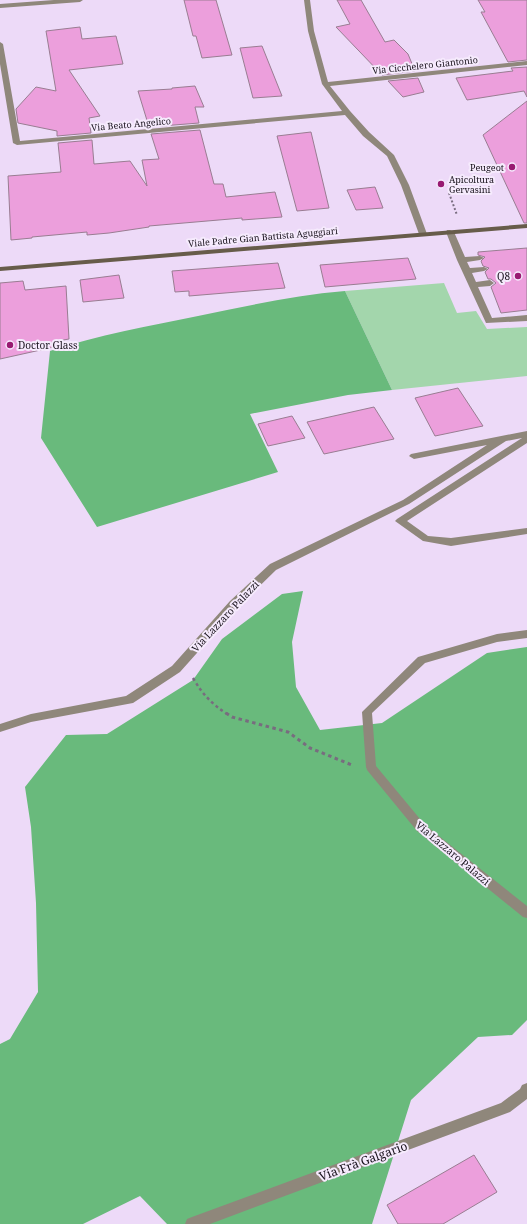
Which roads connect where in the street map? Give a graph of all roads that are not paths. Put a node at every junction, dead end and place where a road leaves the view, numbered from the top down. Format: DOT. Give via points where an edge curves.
graph roads {
  1 [pos="80,0"];
  2 [pos="307,0"];
  3 [pos="0,6"];
  4 [pos="0,44"];
  5 [pos="527,63"];
  6 [pos="325,84"];
  7 [pos="347,113"];
  8 [pos="527,226"];
  9 [pos="450,232"];
  10 [pos="423,234"];
  11 [pos="480,258"];
  12 [pos="461,260"];
  13 [pos="0,269"];
  14 [pos="484,269"];
  15 [pos="466,271"];
  16 [pos="490,283"];
  17 [pos="473,285"];
  18 [pos="527,318"];
  19 [pos="527,434"];
  20 [pos="503,439"];
  21 [pos="527,439"];
  22 [pos="414,456"];
  23 [pos="527,532"];
  24 [pos="527,634"];
  25 [pos="0,728"];
  26 [pos="527,913"];
  27 [pos="527,1089"];
  28 [pos="192,1224"];
  1 -- 3 [label="street"];
  2 -- 6 [label="street" via="310,31"];
  4 -- 7 [label="street, Via Beato Angelico" via="17,143"];
  5 -- 6 [label="street, Via Cicchelero Giantonio"];
  6 -- 7 [label="street"];
  7 -- 10 [label="street" via="390,155"];
  8 -- 9 [label="main road, Viale Padre Gian Battista Aguggiari"];
  9 -- 10 [label="main road, Viale Padre Gian Battista Aguggiari"];
  9 -- 12 [label="street"];
  10 -- 13 [label="main road, Viale Padre Gian Battista Aguggiari"];
  11 -- 12 [label="street"];
  12 -- 15 [label="street"];
  14 -- 15 [label="street"];
  15 -- 17 [label="street"];
  16 -- 17 [label="street"];
  17 -- 18 [label="street" via="489,321"];
  19 -- 20 [label="street, Via Lazzaro Palazzi"];
  20 -- 22 [label="street, Via Lazzaro Palazzi"];
  20 -- 25 [label="street, Via Lazzaro Palazzi" via="406,502 274,567 234,604 176,668 129,700 31,718"];
  21 -- 23 [label="street" via="400,521 426,539 450,542"];
  24 -- 26 [label="street, Via Lazzaro Palazzi" via="497,638 422,660 367,712 371,767 421,828"];
  27 -- 28 [label="street, Via Frà Galgario" via="505,1108"];
}
